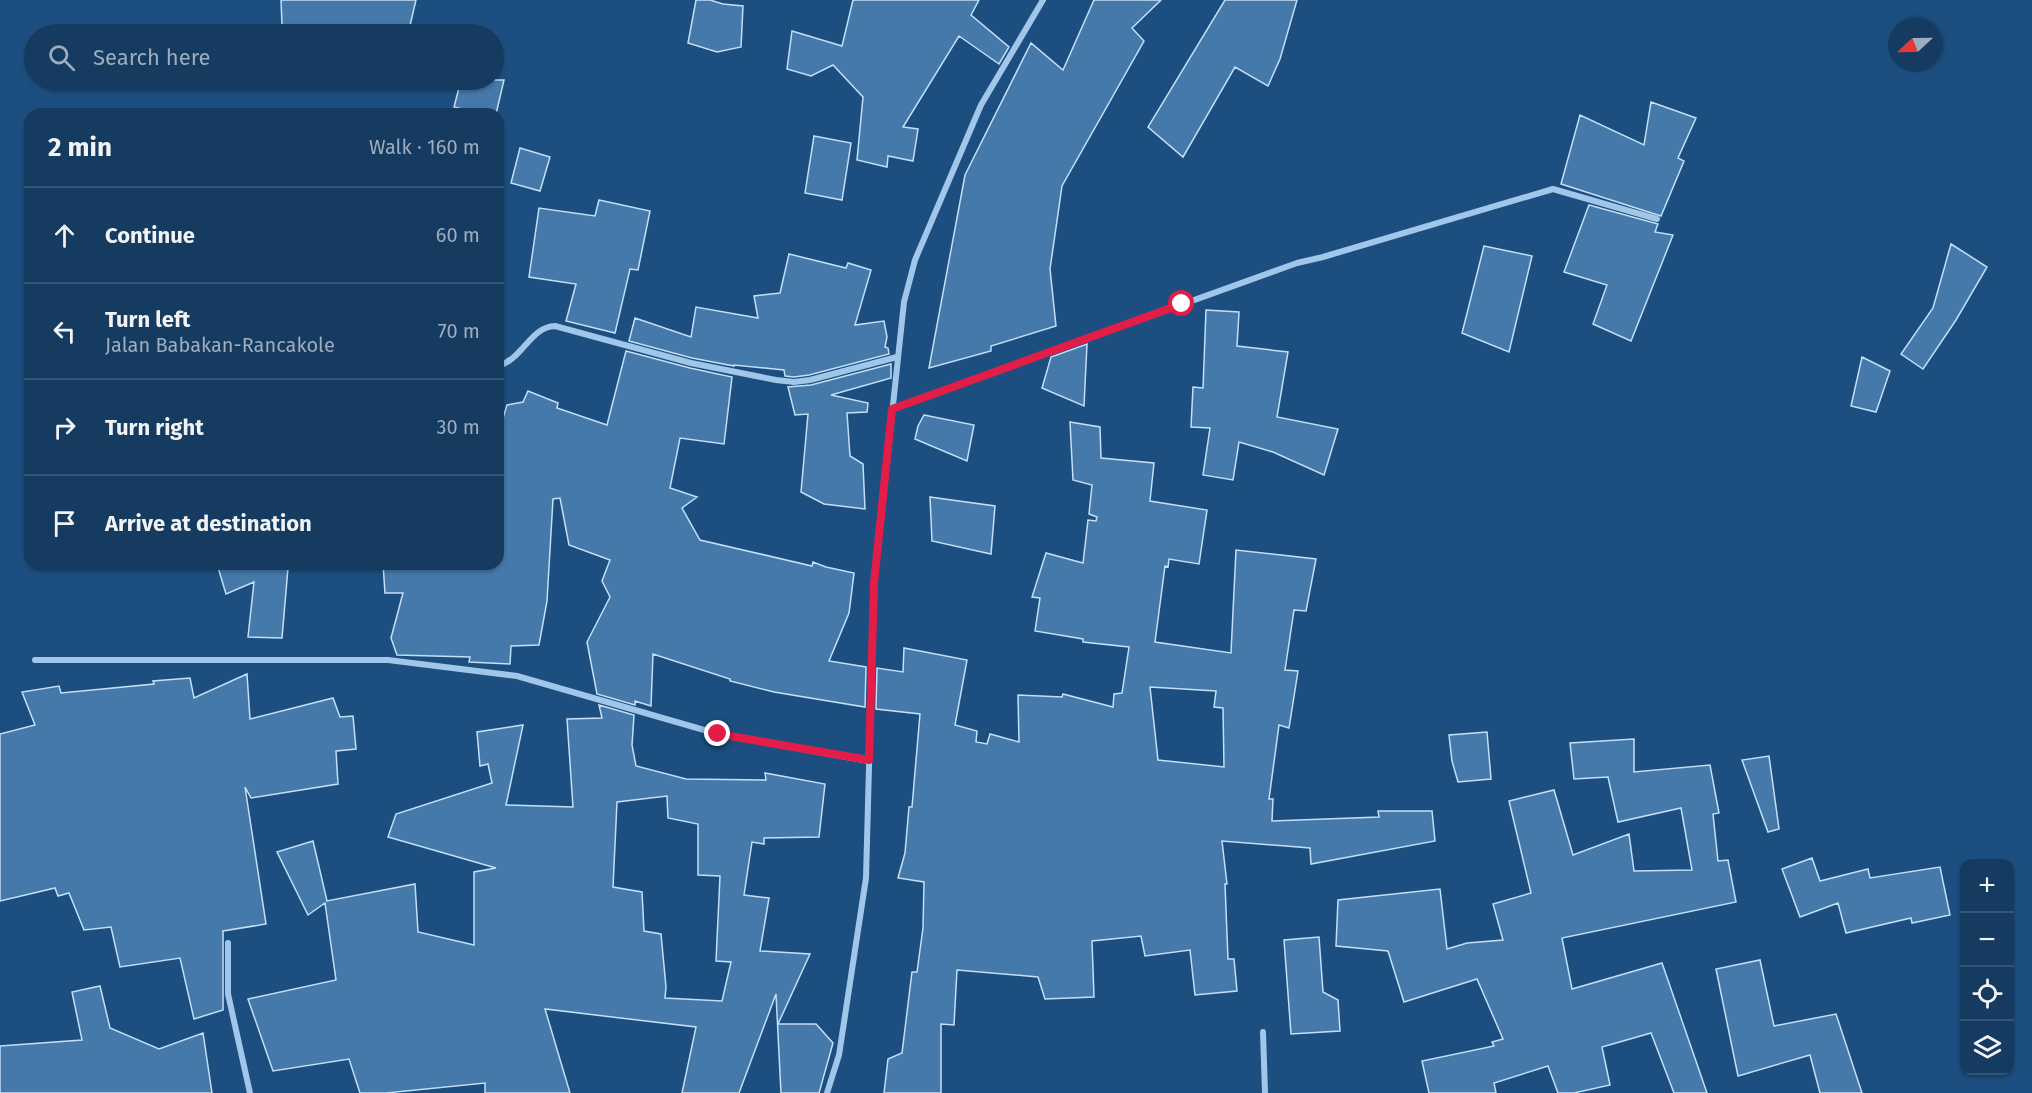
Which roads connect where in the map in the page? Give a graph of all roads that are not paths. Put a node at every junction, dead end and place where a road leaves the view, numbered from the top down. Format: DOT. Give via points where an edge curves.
graph roads {
  1 [pos="1043,0"];
  2 [pos="1657,219"];
  3 [pos="897,357"];
  4 [pos="504,364"];
  5 [pos="892,409"];
  6 [pos="35,660"];
  7 [pos="869,760"];
  8 [pos="228,943"];
  9 [pos="1263,1032"];
  10 [pos="250,1093"];
  11 [pos="827,1093"];
  12 [pos="1265,1093"];
  1 -- 3 [label="street" via="981,105 915,260 904,302"];
  2 -- 5 [label="street" via="1553,189 1297,263"];
  3 -- 4 [label="street" via="810,380 785,381 691,363 546,326"];
  3 -- 5 [label="street"];
  5 -- 7 [label="street" via="874,583"];
  6 -- 7 [label="street" via="388,660 517,676 718,734"];
  7 -- 11 [label="street" via="866,878 839,1054"];
  8 -- 10 [label="street" via="228,994"];
  9 -- 12 [label="street"];
}
